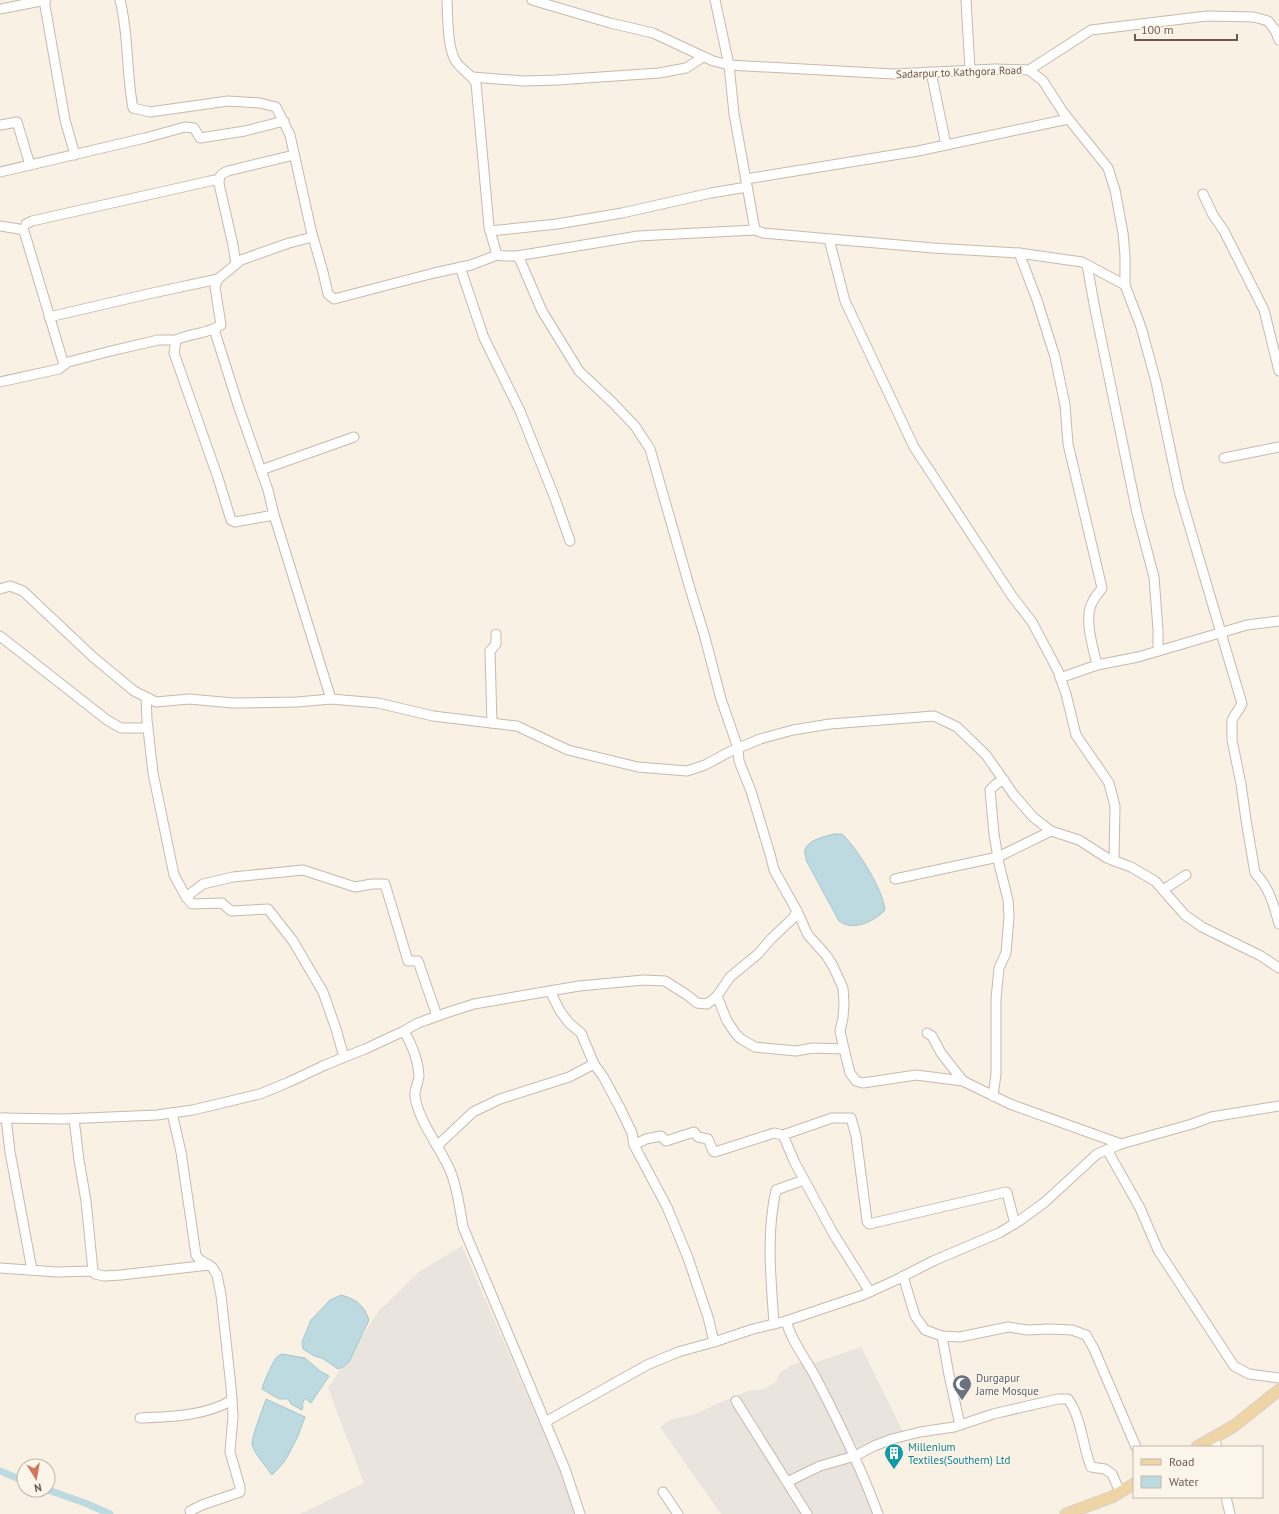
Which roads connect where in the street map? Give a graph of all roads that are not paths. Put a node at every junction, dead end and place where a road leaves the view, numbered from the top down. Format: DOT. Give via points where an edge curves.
graph roads {
  1 [pos="45,0"];
  2 [pos="120,0"];
  3 [pos="447,0"];
  4 [pos="532,0"];
  5 [pos="715,0"];
  6 [pos="966,0"];
  7 [pos="0,9"];
  8 [pos="1279,40"];
  9 [pos="703,57"];
  10 [pos="729,65"];
  11 [pos="970,70"];
  12 [pos="1029,70"];
  13 [pos="931,72"];
  14 [pos="472,77"];
  15 [pos="1068,119"];
  16 [pos="284,121"];
  17 [pos="0,125"];
  18 [pos="946,145"];
  19 [pos="75,155"];
  20 [pos="294,155"];
  21 [pos="30,165"];
  22 [pos="0,172"];
  23 [pos="746,183"];
  24 [pos="219,184"];
  25 [pos="1203,194"];
  26 [pos="26,224"];
  27 [pos="0,226"];
  28 [pos="755,230"];
  29 [pos="490,231"];
  30 [pos="314,237"];
  31 [pos="828,239"];
  32 [pos="1019,253"];
  33 [pos="497,255"];
  34 [pos="516,256"];
  35 [pos="236,264"];
  36 [pos="1088,265"];
  37 [pos="460,267"];
  38 [pos="218,279"];
  39 [pos="1125,285"];
  40 [pos="49,317"];
  41 [pos="214,329"];
  42 [pos="176,340"];
  43 [pos="64,365"];
  44 [pos="1279,371"];
  45 [pos="0,382"];
  46 [pos="354,437"];
  47 [pos="1279,448"];
  48 [pos="1224,458"];
  49 [pos="261,470"];
  50 [pos="274,515"];
  51 [pos="570,541"];
  52 [pos="0,589"];
  53 [pos="1279,621"];
  54 [pos="1222,633"];
  55 [pos="496,634"];
  56 [pos="0,636"];
  57 [pos="1158,651"];
  58 [pos="1097,665"];
  59 [pos="1060,678"];
  60 [pos="146,697"];
  61 [pos="330,699"];
  62 [pos="492,723"];
  63 [pos="148,728"];
  64 [pos="738,748"];
  65 [pos="1004,780"];
  66 [pos="1051,831"];
  67 [pos="998,857"];
  68 [pos="1114,861"];
  69 [pos="1186,875"];
  70 [pos="895,879"];
  71 [pos="1163,890"];
  72 [pos="186,897"];
  73 [pos="797,911"];
  74 [pos="1279,924"];
  75 [pos="1279,968"];
  76 [pos="550,991"];
  77 [pos="717,996"];
  78 [pos="437,1016"];
  79 [pos="404,1031"];
  80 [pos="927,1033"];
  81 [pos="844,1049"];
  82 [pos="344,1058"];
  83 [pos="594,1064"];
  84 [pos="963,1081"];
  85 [pos="993,1096"];
  86 [pos="1279,1106"];
  87 [pos="172,1112"];
  88 [pos="3,1118"];
  89 [pos="74,1119"];
  90 [pos="783,1135"];
  91 [pos="1121,1144"];
  92 [pos="634,1145"];
  93 [pos="437,1146"];
  94 [pos="1108,1149"];
  95 [pos="804,1180"];
  96 [pos="1015,1224"];
  97 [pos="209,1265"];
  98 [pos="0,1268"];
  99 [pos="32,1270"];
  100 [pos="92,1271"];
  101 [pos="904,1276"];
  102 [pos="870,1292"];
  103 [pos="786,1321"];
  104 [pos="774,1324"];
  105 [pos="942,1336"];
  106 [pos="714,1342"];
  107 [pos="1279,1378"];
  108 [pos="1279,1390"];
  109 [pos="232,1400"];
  110 [pos="736,1401"];
  111 [pos="140,1418"];
  112 [pos="545,1422"];
  113 [pos="960,1425"];
  114 [pos="1216,1442"];
  115 [pos="1136,1446"];
  116 [pos="1201,1446"];
  117 [pos="855,1456"];
  118 [pos="787,1482"];
  119 [pos="1133,1485"];
  120 [pos="663,1492"];
  121 [pos="1120,1492"];
  122 [pos="1226,1498"];
  123 [pos="190,1511"];
  124 [pos="580,1514"];
  125 [pos="678,1514"];
  126 [pos="807,1514"];
  127 [pos="878,1514"];
  128 [pos="1066,1514"];
  129 [pos="1230,1514"];
  1 -- 7 [label="street"];
  1 -- 19 [label="street" via="65,120"];
  2 -- 16 [label="street" via="126,29 133,108 150,112 228,101 260,103 276,107"];
  3 -- 14 [label="street" via="450,43 455,60"];
  4 -- 9 [label="street, Sadarpur to Kathgora Road" via="653,33"];
  5 -- 10 [label="street"];
  6 -- 11 [label="street"];
  8 -- 12 [label="street, Sadarpur to Kathgora Road" via="1268,21 1254,17 1207,16 1091,30"];
  9 -- 10 [label="street, Sadarpur to Kathgora Road"];
  9 -- 14 [label="street" via="686,68 659,73 524,81"];
  10 -- 13 [label="street, Sadarpur to Kathgora Road" via="894,74"];
  10 -- 23 [label="street" via="734,114"];
  11 -- 12 [label="street, Sadarpur to Kathgora Road"];
  11 -- 13 [label="street, Sadarpur to Kathgora Road"];
  12 -- 15 [label="street" via="1043,81"];
  13 -- 18 [label="street"];
  14 -- 29 [label="street" via="476,83"];
  15 -- 18 [label="street"];
  15 -- 39 [label="street" via="1108,168 1123,232"];
  16 -- 19 [label="street" via="200,138 194,128 185,127"];
  16 -- 20 [label="street"];
  17 -- 21 [label="street" via="17,122"];
  18 -- 23 [label="street"];
  19 -- 21 [label="street"];
  20 -- 24 [label="street" via="220,174"];
  20 -- 30 [label="street"];
  21 -- 22 [label="street"];
  23 -- 28 [label="street"];
  23 -- 29 [label="street" via="643,208 557,224"];
  24 -- 26 [label="street" via="216,180 210,180"];
  24 -- 35 [label="street"];
  25 -- 44 [label="street" via="1264,310"];
  27 -- 40 [label="street" via="24,231"];
  28 -- 31 [label="street"];
  28 -- 34 [label="street" via="638,236"];
  29 -- 33 [label="street"];
  30 -- 35 [label="street" via="259,253"];
  30 -- 37 [label="street" via="328,294 334,299"];
  31 -- 32 [label="street"];
  31 -- 59 [label="street" via="845,302 914,447 1012,596 1032,622"];
  32 -- 36 [label="street"];
  32 -- 58 [label="street" via="1055,357 1065,405 1068,444 1102,588 1088,612"];
  33 -- 34 [label="street"];
  33 -- 37 [label="street"];
  34 -- 64 [label="street" via="542,311 579,371 635,426 650,449 721,699"];
  35 -- 38 [label="street"];
  36 -- 39 [label="street"];
  36 -- 57 [label="street" via="1094,309 1154,577"];
  37 -- 51 [label="street" via="484,338 520,411"];
  38 -- 40 [label="street"];
  38 -- 41 [label="street" via="215,287 220,325"];
  39 -- 54 [label="street" via="1141,327 1156,382 1178,491"];
  40 -- 43 [label="street"];
  41 -- 42 [label="street"];
  41 -- 49 [label="street"];
  42 -- 43 [label="street" via="158,340"];
  42 -- 50 [label="street" via="174,353 231,520 235,522"];
  43 -- 45 [label="street" via="59,369"];
  46 -- 49 [label="street"];
  47 -- 48 [label="street"];
  49 -- 50 [label="street"];
  50 -- 61 [label="street"];
  52 -- 60 [label="street" via="10,586 23,591 93,657"];
  53 -- 54 [label="street" via="1247,625"];
  54 -- 57 [label="street"];
  54 -- 74 [label="street" via="1242,704 1232,720 1232,740 1255,873 1271,896"];
  55 -- 62 [label="street" via="496,644 490,651"];
  56 -- 63 [label="street" via="107,720 121,728"];
  57 -- 58 [label="street"];
  58 -- 59 [label="street"];
  59 -- 68 [label="street" via="1076,735 1109,783 1115,806"];
  60 -- 61 [label="street" via="156,702 189,699 233,703"];
  60 -- 63 [label="street"];
  61 -- 62 [label="street" via="378,703 433,716"];
  62 -- 64 [label="street" via="517,726 568,750 638,767 687,771 705,766"];
  63 -- 72 [label="street" via="153,773 174,875"];
  64 -- 65 [label="street" via="793,730 830,724 934,716 958,727 986,755"];
  64 -- 73 [label="street" via="739,761 751,791 774,870"];
  65 -- 66 [label="street" via="1033,817"];
  65 -- 67 [label="street" via="990,790"];
  66 -- 67 [label="street"];
  66 -- 68 [label="street" via="1079,840"];
  67 -- 70 [label="street"];
  67 -- 85 [label="street" via="1008,900 1009,917 1006,953 999,968 996,999 996,1074"];
  68 -- 71 [label="street" via="1131,867 1155,881"];
  69 -- 71 [label="street"];
  71 -- 75 [label="street" via="1184,915"];
  72 -- 78 [label="street" via="203,884 233,877 303,870 355,888 385,884 408,961 418,961"];
  72 -- 82 [label="street" via="192,904 222,903 231,911 268,909 293,941 323,992"];
  73 -- 77 [label="street" via="758,954 730,977"];
  73 -- 81 [label="street" via="808,935 826,954 843,988 843,1018 840,1031"];
  76 -- 77 [label="street" via="644,980 665,981 697,1003 707,1004"];
  76 -- 78 [label="street" via="474,1004"];
  76 -- 83 [label="street" via="560,1011 581,1033"];
  77 -- 81 [label="street" via="736,1034 755,1047 796,1051 813,1048"];
  78 -- 79 [label="street"];
  79 -- 82 [label="street"];
  79 -- 93 [label="street" via="417,1063 419,1076 414,1095"];
  80 -- 84 [label="street" via="932,1036 941,1053"];
  81 -- 84 [label="street" via="850,1073 856,1082 916,1075"];
  82 -- 87 [label="street" via="260,1094 193,1110"];
  83 -- 92 [label="street" via="619,1106 632,1133"];
  83 -- 93 [label="street" via="569,1077 500,1099 473,1112"];
  84 -- 85 [label="street"];
  85 -- 91 [label="street"];
  86 -- 91 [label="street" via="1211,1117"];
  87 -- 89 [label="street"];
  87 -- 97 [label="street" via="181,1152 196,1255"];
  88 -- 89 [label="street"];
  88 -- 99 [label="street"];
  89 -- 100 [label="street" via="86,1201"];
  90 -- 92 [label="street" via="774,1133 715,1152 708,1139 698,1137 694,1132 666,1141 661,1136 655,1136"];
  90 -- 95 [label="street"];
  90 -- 96 [label="street" via="832,1118 851,1118 869,1224 1006,1192"];
  91 -- 94 [label="street"];
  92 -- 106 [label="street" via="677,1229 708,1317"];
  93 -- 112 [label="street" via="450,1169 463,1228 475,1259"];
  94 -- 96 [label="street" via="1097,1154 1045,1202"];
  94 -- 107 [label="street" via="1140,1208 1158,1250 1234,1366 1250,1374"];
  95 -- 102 [label="street"];
  95 -- 104 [label="street" via="776,1190 772,1207 770,1233"];
  96 -- 101 [label="street"];
  97 -- 100 [label="street" via="104,1276"];
  97 -- 109 [label="street" via="217,1275 222,1295"];
  98 -- 99 [label="street"];
  99 -- 100 [label="street"];
  101 -- 102 [label="street"];
  101 -- 105 [label="street" via="915,1316 924,1330"];
  102 -- 103 [label="street"];
  103 -- 104 [label="street"];
  103 -- 117 [label="street" via="793,1340 816,1378"];
  104 -- 106 [label="street"];
  105 -- 113 [label="street"];
  105 -- 115 [label="street" via="960,1337 1008,1327 1028,1330 1072,1330 1086,1336"];
  106 -- 112 [label="street" via="678,1352 647,1365"];
  108 -- 114 [label="main road"];
  109 -- 111 [label="street" via="220,1407 183,1415"];
  109 -- 123 [label="street" via="230,1452 240,1492"];
  110 -- 118 [label="street"];
  112 -- 124 [label="street"];
  113 -- 117 [label="street" via="892,1439"];
  113 -- 121 [label="street" via="993,1414 1068,1399 1080,1423 1082,1441 1091,1467 1105,1469 1112,1474"];
  114 -- 116 [label="main road"];
  117 -- 118 [label="street" via="820,1466"];
  117 -- 127 [label="street"];
  118 -- 126 [label="street"];
  119 -- 121 [label="main road"];
  120 -- 125 [label="street"];
  121 -- 128 [label="main road"];
  122 -- 129 [label="street"];
}
